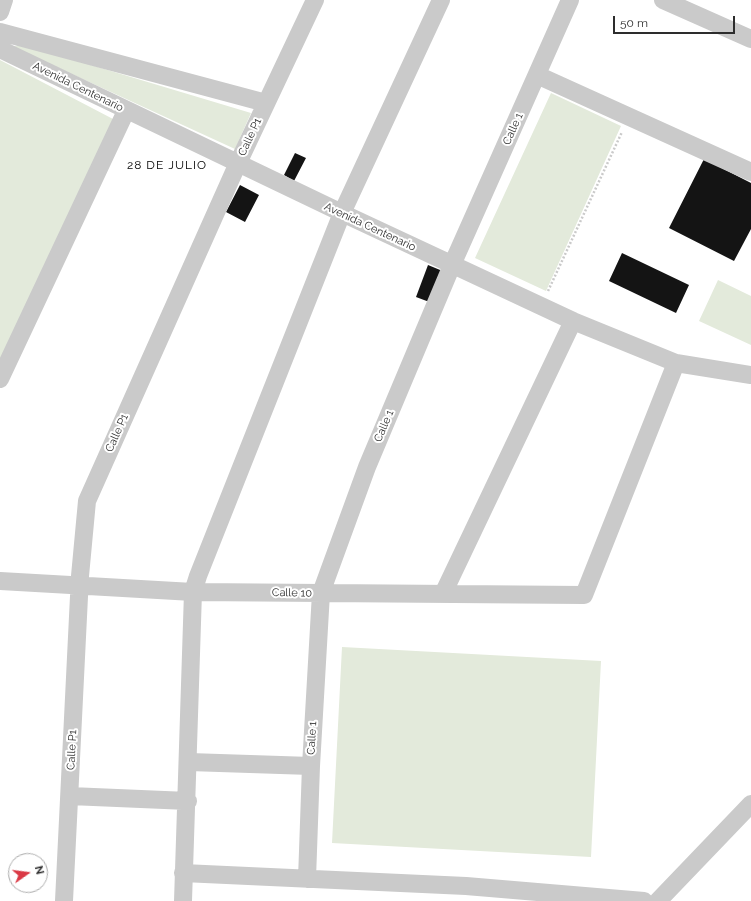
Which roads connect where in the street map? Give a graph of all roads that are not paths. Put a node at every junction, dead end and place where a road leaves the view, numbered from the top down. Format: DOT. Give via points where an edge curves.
graph roads {
  1 [pos="4,0"];
  2 [pos="315,0"];
  3 [pos="441,0"];
  4 [pos="570,0"];
  5 [pos="663,0"];
  6 [pos="0,12"];
  7 [pos="0,32"];
  8 [pos="751,40"];
  9 [pos="0,49"];
  10 [pos="537,75"];
  11 [pos="266,103"];
  12 [pos="126,111"];
  13 [pos="238,163"];
  14 [pos="751,172"];
  15 [pos="342,213"];
  16 [pos="452,265"];
  17 [pos="573,321"];
  18 [pos="676,363"];
  19 [pos="751,375"];
  20 [pos="1,376"];
  21 [pos="0,581"];
  22 [pos="80,586"];
  23 [pos="193,592"];
  24 [pos="321,593"];
  25 [pos="443,594"];
  26 [pos="189,762"];
  27 [pos="311,766"];
  28 [pos="70,796"];
  29 [pos="188,800"];
  30 [pos="749,810"];
  31 [pos="184,873"];
  32 [pos="306,879"];
  33 [pos="465,894"];
  34 [pos="64,901"];
  35 [pos="183,901"];
  36 [pos="644,901"];
  37 [pos="658,901"];
  1 -- 6 [label="street"];
  2 -- 11 [label="street, Calle P1"];
  3 -- 15 [label="street"];
  4 -- 10 [label="street, Calle 1"];
  5 -- 8 [label="street"];
  7 -- 11 [label="street"];
  9 -- 12 [label="street, Avenida Centenario"];
  10 -- 14 [label="street"];
  10 -- 16 [label="street, Calle 1"];
  11 -- 13 [label="street, Calle P1"];
  12 -- 13 [label="street, Avenida Centenario"];
  12 -- 20 [label="street"];
  13 -- 15 [label="street, Avenida Centenario"];
  13 -- 22 [label="street, Calle P1" via="87,502"];
  15 -- 16 [label="street, Avenida Centenario"];
  15 -- 23 [label="street"];
  16 -- 17 [label="street, Avenida Centenario"];
  16 -- 24 [label="street, Calle 1" via="367,467"];
  17 -- 18 [label="street, Avenida Centenario"];
  17 -- 25 [label="street"];
  18 -- 19 [label="street, Avenida Centenario"];
  18 -- 25 [label="street, Calle 10" via="584,595"];
  21 -- 22 [label="street, Calle 10"];
  22 -- 23 [label="street, Calle 10"];
  22 -- 28 [label="street, Calle P1"];
  23 -- 24 [label="street, Calle 10"];
  23 -- 26 [label="street"];
  24 -- 25 [label="street, Calle 10"];
  24 -- 27 [label="street, Calle 1"];
  26 -- 27 [label="street"];
  26 -- 29 [label="street"];
  27 -- 32 [label="street, Calle 1"];
  28 -- 29 [label="street"];
  28 -- 34 [label="street, Calle P1"];
  29 -- 31 [label="street"];
  30 -- 37 [label="street"];
  31 -- 32 [label="street"];
  31 -- 35 [label="street"];
  32 -- 33 [label="street"];
  33 -- 36 [label="street"];
}
